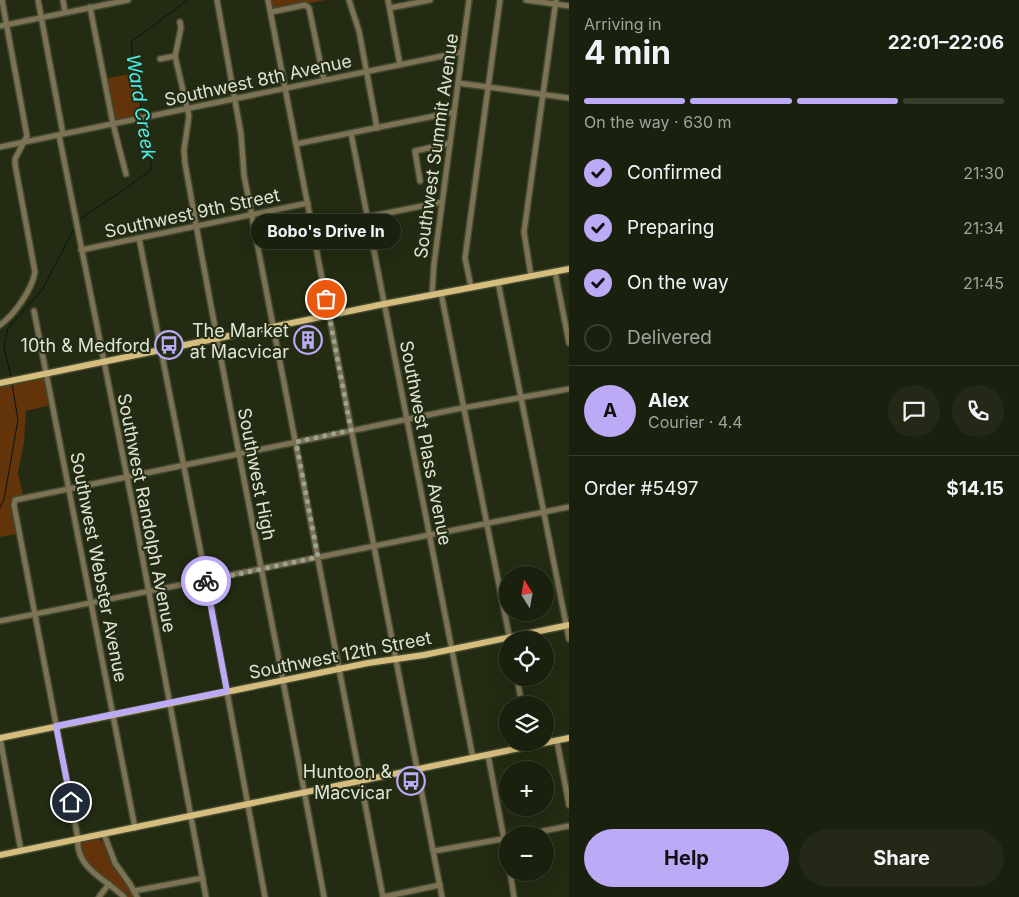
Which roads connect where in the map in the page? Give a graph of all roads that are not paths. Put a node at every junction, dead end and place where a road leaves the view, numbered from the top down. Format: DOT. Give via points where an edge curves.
graph roads {
  1 [pos="2,0"];
  2 [pos="38,0"];
  3 [pos="63,0"];
  4 [pos="128,0"];
  5 [pos="217,0"];
  6 [pos="268,0"];
  7 [pos="349,0"];
  8 [pos="388,0"];
  9 [pos="430,0"];
  10 [pos="468,0"];
  11 [pos="500,0"];
  12 [pos="526,0"];
  13 [pos="115,1"];
  14 [pos="556,2"];
  15 [pos="569,6"];
  16 [pos="90,7"];
  17 [pos="390,8"];
  18 [pos="65,12"];
  19 [pos="271,12"];
  20 [pos="41,17"];
  21 [pos="180,22"];
  22 [pos="3,25"];
  23 [pos="462,52"];
  24 [pos="175,56"];
  25 [pos="160,60"];
  26 [pos="400,65"];
  27 [pos="367,72"];
  28 [pos="324,80"];
  29 [pos="458,83"];
  30 [pos="286,88"];
  31 [pos="488,88"];
  32 [pos="543,95"];
  33 [pos="569,98"];
  34 [pos="235,99"];
  35 [pos="187,108"];
  36 [pos="454,112"];
  37 [pos="113,124"];
  38 [pos="377,128"];
  39 [pos="350,133"];
  40 [pos="61,134"];
  41 [pos="26,141"];
  42 [pos="450,143"];
  43 [pos="296,144"];
  44 [pos="0,147"];
  45 [pos="126,174"];
  46 [pos="420,181"];
  47 [pos="442,202"];
  48 [pos="308,203"];
  49 [pos="251,215"];
  50 [pos="367,217"];
  51 [pos="196,226"];
  52 [pos="139,238"];
  53 [pos="81,250"];
  54 [pos="569,269"];
  55 [pos="555,272"];
  56 [pos="531,276"];
  57 [pos="498,282"];
  58 [pos="471,287"];
  59 [pos="441,293"];
  60 [pos="432,295"];
  61 [pos="384,304"];
  62 [pos="34,311"];
  63 [pos="329,316"];
  64 [pos="0,325"];
  65 [pos="273,327"];
  66 [pos="217,338"];
  67 [pos="569,343"];
  68 [pos="160,350"];
  69 [pos="104,362"];
  70 [pos="47,374"];
  71 [pos="2,382"];
  72 [pos="569,389"];
  73 [pos="521,398"];
  74 [pos="464,408"];
  75 [pos="407,419"];
  76 [pos="351,430"];
  77 [pos="296,442"];
  78 [pos="239,454"];
  79 [pos="184,465"];
  80 [pos="127,477"];
  81 [pos="70,488"];
  82 [pos="569,507"];
  83 [pos="544,512"];
  84 [pos="487,524"];
  85 [pos="430,536"];
  86 [pos="374,547"];
  87 [pos="318,557"];
  88 [pos="262,568"];
  89 [pos="206,580"];
  90 [pos="149,591"];
  91 [pos="92,602"];
  92 [pos="35,614"];
  93 [pos="0,621"];
  94 [pos="568,625"];
  95 [pos="508,631"];
  96 [pos="543,631"];
  97 [pos="569,640"];
  98 [pos="499,641"];
  99 [pos="452,649"];
  100 [pos="396,658"];
  101 [pos="340,668"];
  102 [pos="283,680"];
  103 [pos="227,691"];
  104 [pos="170,703"];
  105 [pos="113,715"];
  106 [pos="56,726"];
  107 [pos="0,738"];
  108 [pos="569,738"];
  109 [pos="554,741"];
  110 [pos="557,741"];
  111 [pos="503,751"];
  112 [pos="488,755"];
  113 [pos="473,758"];
  114 [pos="418,769"];
  115 [pos="361,781"];
  116 [pos="305,793"];
  117 [pos="248,804"];
  118 [pos="569,805"];
  119 [pos="192,816"];
  120 [pos="503,826"];
  121 [pos="569,826"];
  122 [pos="135,828"];
  123 [pos="554,829"];
  124 [pos="104,834"];
  125 [pos="78,839"];
  126 [pos="499,839"];
  127 [pos="21,851"];
  128 [pos="434,852"];
  129 [pos="0,855"];
  130 [pos="203,878"];
  131 [pos="511,881"];
  132 [pos="109,884"];
  133 [pos="440,885"];
  134 [pos="134,891"];
  135 [pos="99,897"];
  136 [pos="124,897"];
  137 [pos="136,897"];
  138 [pos="206,897"];
  139 [pos="265,897"];
  140 [pos="324,897"];
  141 [pos="383,897"];
  142 [pos="442,897"];
  143 [pos="514,897"];
  1 -- 22 [label="street"];
  2 -- 20 [label="street, Southwest Randolph Avenue"];
  3 -- 18 [label="street"];
  4 -- 13 [label="street"];
  5 -- 34 [label="street"];
  6 -- 19 [label="street"];
  7 -- 27 [label="street"];
  8 -- 17 [label="street"];
  9 -- 17 [label="street"];
  10 -- 23 [label="street, Southwest Summit Avenue"];
  11 -- 31 [label="street"];
  12 -- 14 [label="street"];
  13 -- 16 [label="street"];
  14 -- 15 [label="street"];
  14 -- 32 [label="street"];
  16 -- 18 [label="street"];
  16 -- 37 [label="street"];
  17 -- 26 [label="street"];
  18 -- 20 [label="street"];
  19 -- 28 [label="street" via="308,7"];
  19 -- 30 [label="street"];
  20 -- 22 [label="street"];
  20 -- 40 [label="street, Southwest Randolph Avenue"];
  21 -- 24 [label="street"];
  22 -- 41 [label="street"];
  23 -- 26 [label="street, Southwest 8th Avenue"];
  23 -- 29 [label="street, Southwest Summit Avenue"];
  24 -- 25 [label="street"];
  24 -- 35 [label="street, Southwest High"];
  26 -- 27 [label="street, Southwest 8th Avenue"];
  27 -- 28 [label="street, Southwest 8th Avenue"];
  27 -- 38 [label="street"];
  28 -- 30 [label="street, Southwest 8th Avenue"];
  29 -- 31 [label="street"];
  29 -- 36 [label="street, Southwest Summit Avenue"];
  30 -- 34 [label="street, Southwest 8th Avenue"];
  30 -- 43 [label="street"];
  31 -- 32 [label="street"];
  31 -- 58 [label="street" via="465,258"];
  32 -- 33 [label="street"];
  32 -- 56 [label="street" via="524,232"];
  34 -- 35 [label="street, Southwest 8th Avenue"];
  34 -- 49 [label="street"];
  35 -- 37 [label="street, Southwest 8th Avenue"];
  35 -- 51 [label="street, Southwest High" via="189,122 184,150"];
  36 -- 38 [label="street"];
  36 -- 42 [label="street, Southwest Summit Avenue"];
  37 -- 40 [label="street, Southwest 8th Avenue"];
  37 -- 45 [label="street"];
  38 -- 39 [label="street"];
  39 -- 43 [label="street"];
  39 -- 50 [label="street, Southwest Plass Avenue"];
  40 -- 41 [label="street, Southwest 8th Avenue"];
  40 -- 53 [label="street, Southwest Randolph Avenue"];
  41 -- 44 [label="street, Southwest 8th Avenue"];
  41 -- 64 [label="street" via="15,164 35,272 31,287"];
  42 -- 46 [label="street" via="415,151"];
  42 -- 47 [label="street, Southwest Summit Avenue"];
  43 -- 48 [label="street"];
  47 -- 50 [label="street"];
  47 -- 60 [label="street, Southwest Summit Avenue"];
  48 -- 49 [label="street, Southwest 9th Street"];
  48 -- 63 [label="street"];
  49 -- 51 [label="street, Southwest 9th Street"];
  49 -- 65 [label="street"];
  50 -- 61 [label="street, Southwest Plass Avenue"];
  51 -- 52 [label="street, Southwest 9th Street"];
  51 -- 66 [label="street, Southwest High"];
  52 -- 53 [label="street, Southwest 9th Street"];
  52 -- 68 [label="street"];
  53 -- 69 [label="street, Southwest Randolph Avenue"];
  54 -- 55 [label="main road"];
  55 -- 56 [label="main road"];
  55 -- 67 [label="street"];
  56 -- 57 [label="main road"];
  57 -- 58 [label="main road"];
  57 -- 73 [label="street"];
  58 -- 59 [label="main road"];
  59 -- 60 [label="main road"];
  59 -- 74 [label="street"];
  60 -- 61 [label="main road"];
  61 -- 63 [label="main road"];
  61 -- 75 [label="street, Southwest Plass Avenue"];
  62 -- 70 [label="street, Southwest Webster Avenue"];
  63 -- 65 [label="main road"];
  63 -- 76 [label="street"];
  65 -- 66 [label="main road"];
  65 -- 77 [label="street"];
  66 -- 68 [label="main road"];
  66 -- 78 [label="street, Southwest High"];
  68 -- 69 [label="main road"];
  68 -- 79 [label="street"];
  69 -- 70 [label="main road"];
  69 -- 80 [label="street, Southwest Randolph Avenue"];
  70 -- 71 [label="main road"];
  70 -- 81 [label="street, Southwest Webster Avenue"];
  72 -- 73 [label="street"];
  73 -- 74 [label="street"];
  73 -- 83 [label="street"];
  74 -- 75 [label="street"];
  74 -- 84 [label="street"];
  75 -- 76 [label="street"];
  75 -- 85 [label="street, Southwest Plass Avenue"];
  76 -- 77 [label="street"];
  76 -- 86 [label="street"];
  77 -- 78 [label="street"];
  77 -- 87 [label="street"];
  78 -- 79 [label="street"];
  78 -- 88 [label="street, Southwest High"];
  79 -- 80 [label="street"];
  79 -- 89 [label="street"];
  80 -- 81 [label="street"];
  80 -- 90 [label="street, Southwest Randolph Avenue"];
  81 -- 91 [label="street, Southwest Webster Avenue"];
  81 -- 92 [label="street" via="14,501"];
  82 -- 83 [label="street"];
  83 -- 84 [label="street"];
  83 -- 94 [label="street"];
  84 -- 85 [label="street"];
  84 -- 95 [label="street"];
  85 -- 86 [label="street"];
  85 -- 99 [label="street, Southwest Plass Avenue"];
  86 -- 87 [label="street"];
  86 -- 100 [label="street"];
  87 -- 88 [label="street"];
  87 -- 101 [label="street"];
  88 -- 89 [label="street"];
  88 -- 102 [label="street, Southwest High"];
  89 -- 90 [label="street"];
  89 -- 103 [label="street"];
  90 -- 91 [label="street"];
  90 -- 104 [label="street, Southwest Randolph Avenue"];
  91 -- 92 [label="street"];
  91 -- 105 [label="street, Southwest Webster Avenue"];
  92 -- 93 [label="street"];
  92 -- 106 [label="street"];
  94 -- 96 [label="main road, Southwest 12th Street"];
  94 -- 97 [label="street"];
  98 -- 99 [label="main road, Southwest 12th Street"];
  99 -- 100 [label="main road, Southwest 12th Street"];
  99 -- 113 [label="street, Southwest Plass Avenue"];
  100 -- 101 [label="main road, Southwest 12th Street"];
  100 -- 114 [label="street"];
  101 -- 102 [label="main road, Southwest 12th Street"];
  101 -- 115 [label="street"];
  102 -- 103 [label="main road, Southwest 12th Street"];
  102 -- 116 [label="street, Southwest High"];
  103 -- 104 [label="main road, Southwest 12th Street"];
  103 -- 117 [label="street"];
  104 -- 105 [label="main road, Southwest 12th Street"];
  104 -- 119 [label="street, Southwest Randolph Avenue"];
  105 -- 106 [label="main road, Southwest 12th Street"];
  105 -- 122 [label="street, Southwest Webster Avenue"];
  106 -- 107 [label="main road, Southwest 12th Street"];
  106 -- 125 [label="street"];
  107 -- 127 [label="street"];
  108 -- 110 [label="main road"];
  109 -- 110 [label="main road"];
  110 -- 118 [label="street"];
  111 -- 112 [label="main road"];
  112 -- 113 [label="main road"];
  112 -- 120 [label="street"];
  113 -- 114 [label="main road"];
  114 -- 115 [label="main road"];
  114 -- 128 [label="street"];
  115 -- 116 [label="main road"];
  115 -- 141 [label="street"];
  116 -- 117 [label="main road"];
  116 -- 140 [label="street, Southwest High"];
  117 -- 119 [label="main road"];
  117 -- 139 [label="street"];
  119 -- 122 [label="main road"];
  119 -- 130 [label="street, Southwest Randolph Avenue"];
  121 -- 123 [label="street"];
  122 -- 124 [label="main road"];
  124 -- 125 [label="main road"];
  124 -- 134 [label="street" via="115,863"];
  125 -- 127 [label="main road"];
  125 -- 132 [label="street" via="83,861"];
  126 -- 128 [label="street"];
  127 -- 129 [label="main road"];
  128 -- 133 [label="street"];
  130 -- 134 [label="street"];
  130 -- 138 [label="street, Southwest Randolph Avenue"];
  131 -- 143 [label="street"];
  132 -- 135 [label="street"];
  132 -- 136 [label="street"];
  133 -- 141 [label="street"];
  133 -- 142 [label="street"];
  134 -- 137 [label="street"];
}
